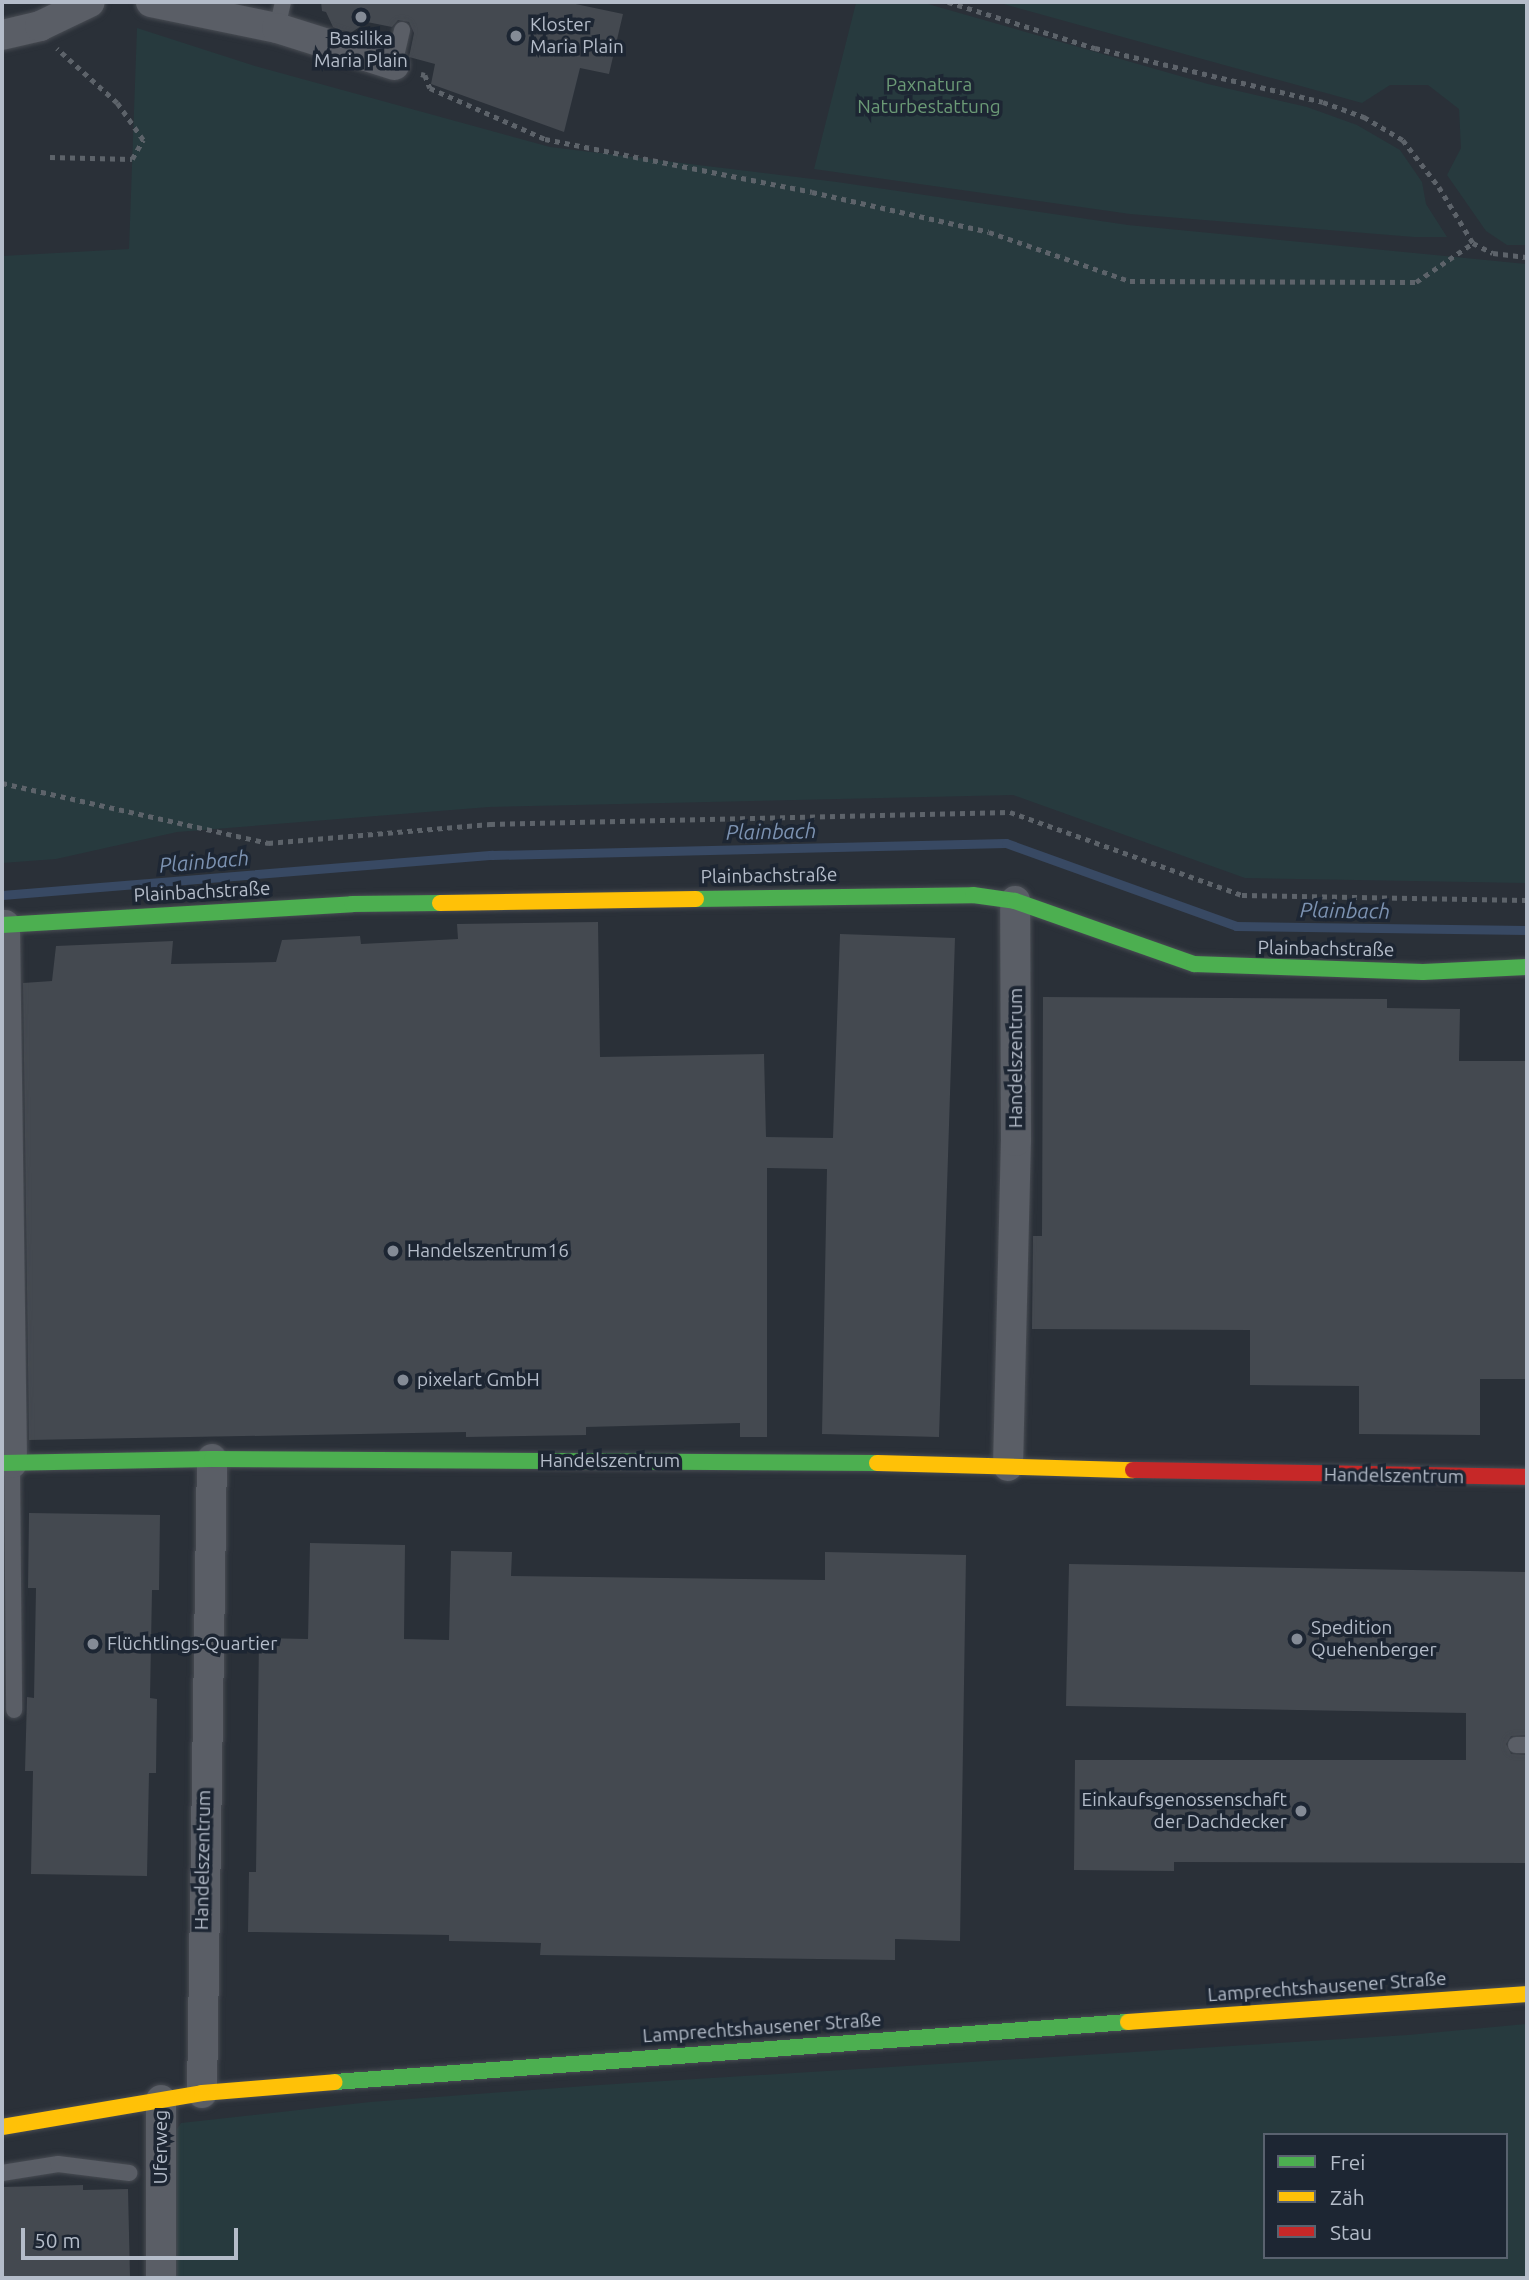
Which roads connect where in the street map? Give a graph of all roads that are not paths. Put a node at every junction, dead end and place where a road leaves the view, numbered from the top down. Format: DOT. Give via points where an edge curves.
graph roads {
  1 [pos="90,2"];
  2 [pos="152,2"];
  3 [pos="280,15"];
  4 [pos="402,30"];
  5 [pos="2,35"];
  6 [pos="394,65"];
  7 [pos="1015,901"];
  8 [pos="4,925"];
  9 [pos="1527,967"];
  10 [pos="212,1459"];
  11 [pos="7,1463"];
  12 [pos="1008,1466"];
  13 [pos="1527,1477"];
  14 [pos="14,1710"];
  15 [pos="1527,1994"];
  16 [pos="202,2093"];
  17 [pos="161,2100"];
  18 [pos="2,2127"];
  19 [pos="2,2173"];
  20 [pos="129,2173"];
  21 [pos="161,2278"];
  1 -- 5 [label="street" via="40,26"];
  2 -- 3 [label="street"];
  3 -- 6 [label="street"];
  4 -- 6 [label="lane"];
  7 -- 8 [label="street, Plainbachstraße" via="960,895 352,904"];
  7 -- 9 [label="street, Plainbachstraße" via="1194,964 1423,972"];
  7 -- 12 [label="street, Handelszentrum" via="1016,1141"];
  8 -- 11 [label="street"];
  10 -- 11 [label="street, Handelszentrum"];
  10 -- 12 [label="street, Handelszentrum"];
  10 -- 16 [label="street, Handelszentrum"];
  11 -- 14 [label="lane"];
  12 -- 13 [label="street, Handelszentrum"];
  15 -- 16 [label="street, Lamprechtshausener Straße"];
  16 -- 17 [label="street, Lamprechtshausener Straße"];
  17 -- 18 [label="street, Lamprechtshausener Straße"];
  17 -- 21 [label="street, Uferweg"];
  19 -- 20 [label="lane" via="58,2164"];
}
